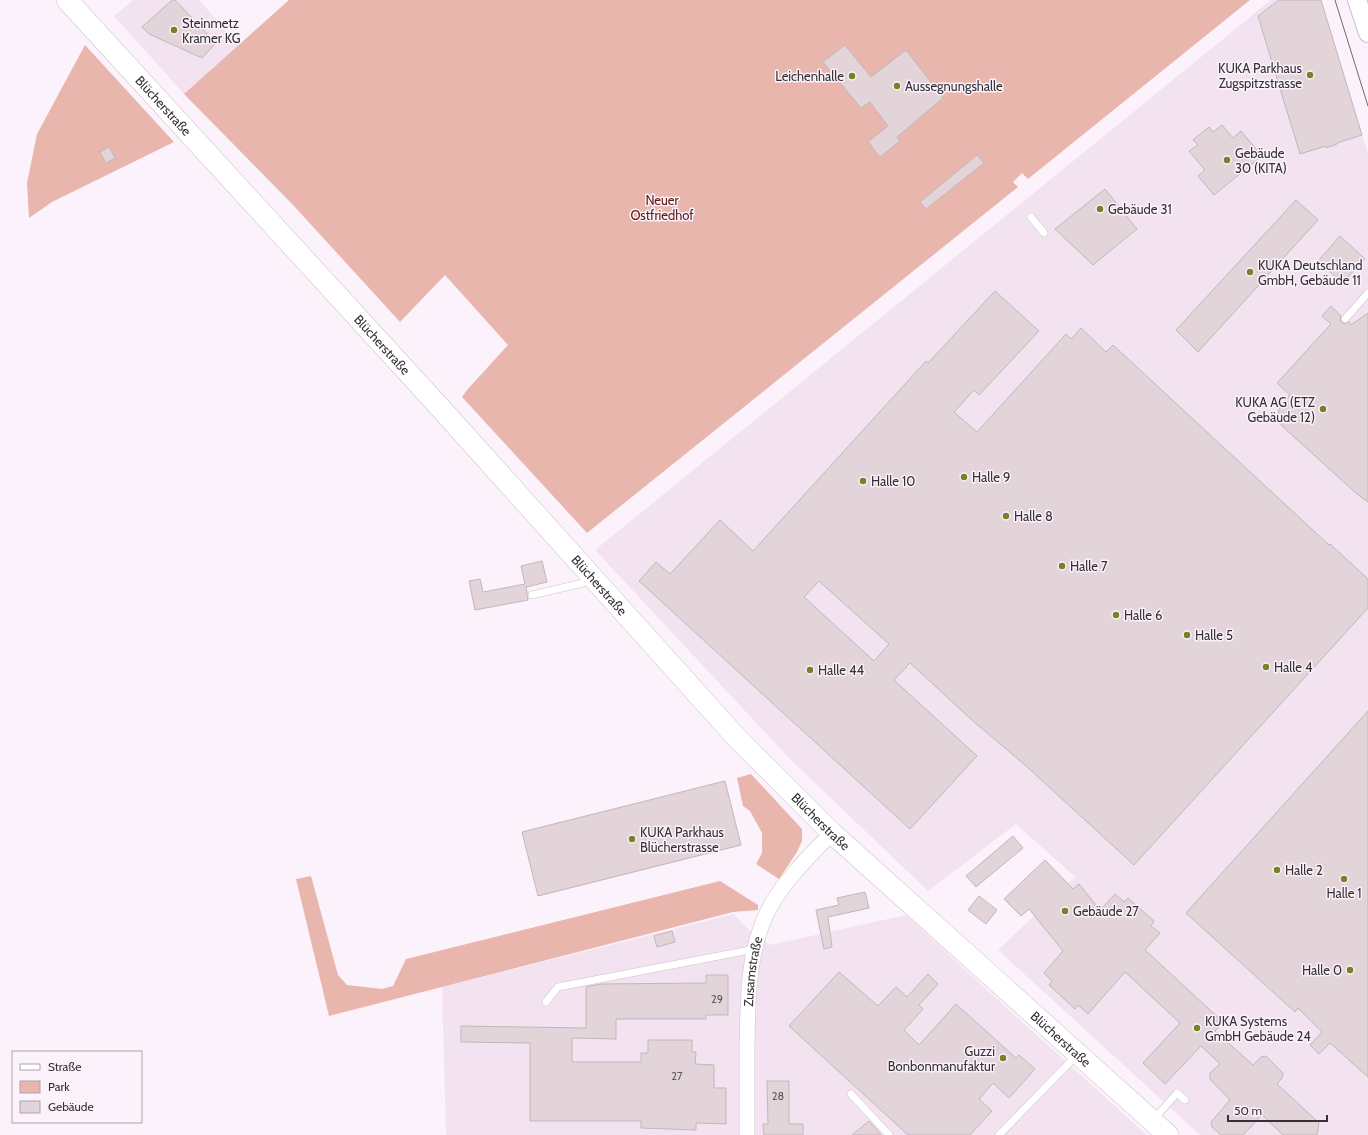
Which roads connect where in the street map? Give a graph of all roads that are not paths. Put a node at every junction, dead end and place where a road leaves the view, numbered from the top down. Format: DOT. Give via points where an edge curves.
graph roads {
  1 [pos="67,0"];
  2 [pos="1357,0"];
  3 [pos="1368,33"];
  4 [pos="1031,217"];
  5 [pos="1044,233"];
  6 [pos="1368,293"];
  7 [pos="1345,319"];
  8 [pos="592,577"];
  9 [pos="532,595"];
  10 [pos="832,833"];
  11 [pos="755,949"];
  12 [pos="546,1002"];
  13 [pos="1078,1054"];
  14 [pos="851,1094"];
  15 [pos="1185,1100"];
  16 [pos="1153,1121"];
  17 [pos="747,1135"];
  18 [pos="889,1135"];
  19 [pos="999,1135"];
  20 [pos="1168,1135"];
  1 -- 8 [label="main road, Blücherstraße"];
  2 -- 3 [label="street"];
  4 -- 5 [label="lane"];
  6 -- 7 [label="lane"];
  8 -- 9 [label="lane" via="584,583"];
  8 -- 10 [label="main road, Blücherstraße" via="736,737"];
  10 -- 11 [label="street, Zusamstraße" via="774,899 759,931"];
  10 -- 13 [label="main road, Blücherstraße"];
  11 -- 12 [label="lane" via="558,987"];
  11 -- 17 [label="street, Zusamstraße" via="748,1001"];
  13 -- 16 [label="main road, Blücherstraße"];
  13 -- 19 [label="lane"];
  14 -- 18 [label="lane"];
  15 -- 16 [label="lane" via="1177,1093"];
  16 -- 20 [label="main road, Blücherstraße"];
}
